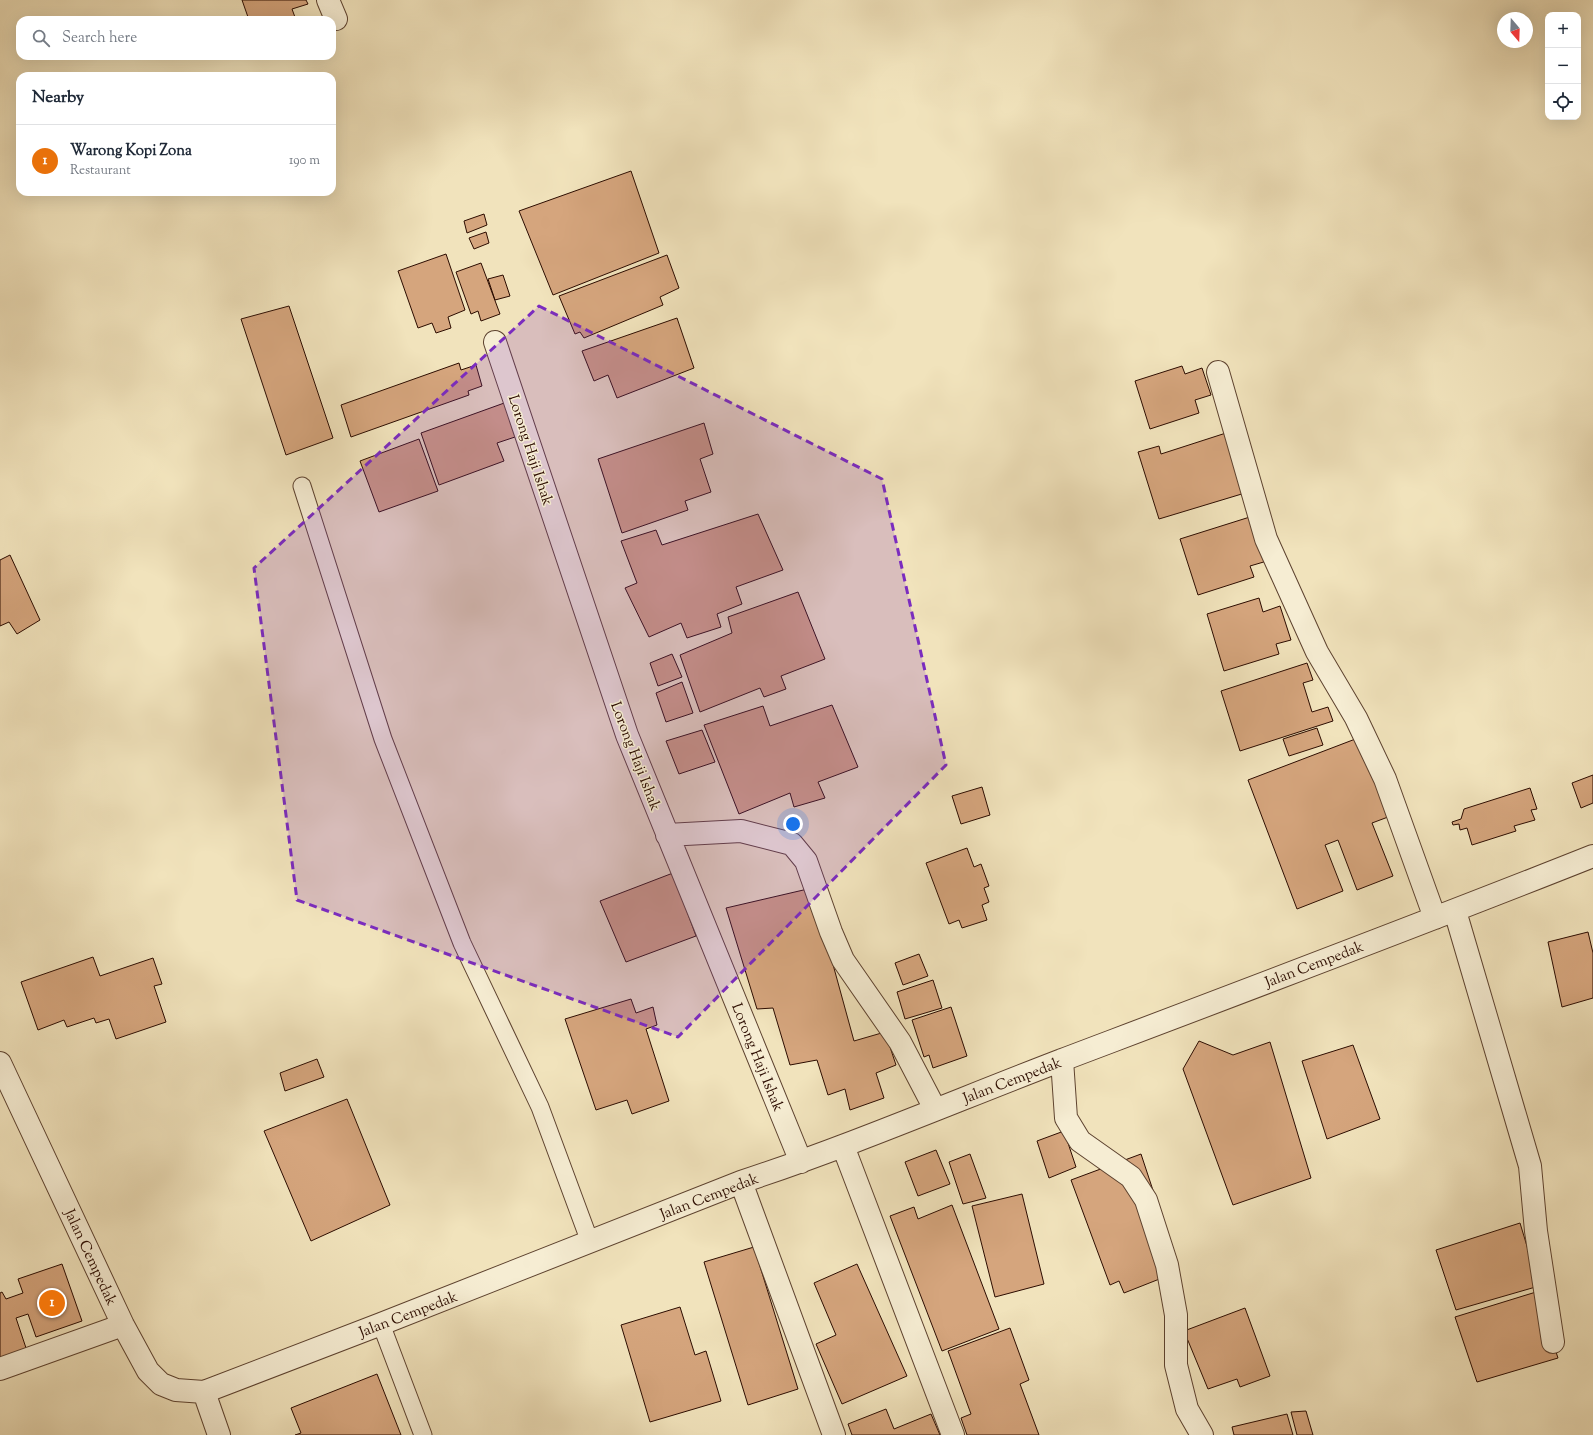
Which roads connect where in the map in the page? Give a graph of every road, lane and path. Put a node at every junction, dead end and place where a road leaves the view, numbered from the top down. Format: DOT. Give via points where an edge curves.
graph roads {
  1 [pos="495,342"];
  2 [pos="1218,372"];
  3 [pos="302,486"];
  4 [pos="666,835"];
  5 [pos="1593,856"];
  6 [pos="1445,914"];
  7 [pos="1062,1060"];
  8 [pos="0,1063"];
  9 [pos="935,1109"];
  10 [pos="842,1146"];
  11 [pos="801,1162"];
  12 [pos="741,1182"];
  13 [pos="590,1242"];
  14 [pos="381,1324"];
  15 [pos="123,1325"];
  16 [pos="1553,1342"];
  17 [pos="0,1370"];
  18 [pos="204,1392"];
  19 [pos="219,1435"];
  20 [pos="423,1435"];
  21 [pos="834,1435"];
  22 [pos="953,1435"];
  23 [pos="1202,1435"];
  1 -- 4 [label="street, Lorong Haji Ishak" via="624,727"];
  2 -- 6 [label="street" via="1266,539 1317,652 1356,718"];
  3 -- 13 [label="lane" via="383,739 462,943 540,1107"];
  4 -- 9 [label="street" via="741,831 792,844 806,861 843,960 900,1042"];
  4 -- 11 [label="street, Lorong Haji Ishak"];
  5 -- 6 [label="street, Jalan Cempedak"];
  6 -- 7 [label="street, Jalan Cempedak"];
  6 -- 16 [label="street" via="1530,1166 1536,1231"];
  7 -- 9 [label="street, Jalan Cempedak"];
  7 -- 23 [label="street" via="1066,1118 1069,1124 1080,1141 1131,1177 1146,1200 1167,1266 1176,1315 1176,1365 1187,1409"];
  8 -- 15 [label="street, Jalan Cempedak"];
  9 -- 10 [label="street, Jalan Cempedak"];
  10 -- 11 [label="street, Jalan Cempedak"];
  10 -- 22 [label="street"];
  11 -- 12 [label="street, Jalan Cempedak"];
  12 -- 13 [label="street, Jalan Cempedak"];
  12 -- 21 [label="street"];
  13 -- 14 [label="street, Jalan Cempedak"];
  14 -- 18 [label="street, Jalan Cempedak"];
  14 -- 20 [label="lane"];
  15 -- 17 [label="street"];
  15 -- 18 [label="street, Jalan Cempedak" via="148,1371 161,1384 176,1390"];
  18 -- 19 [label="street"];
}
